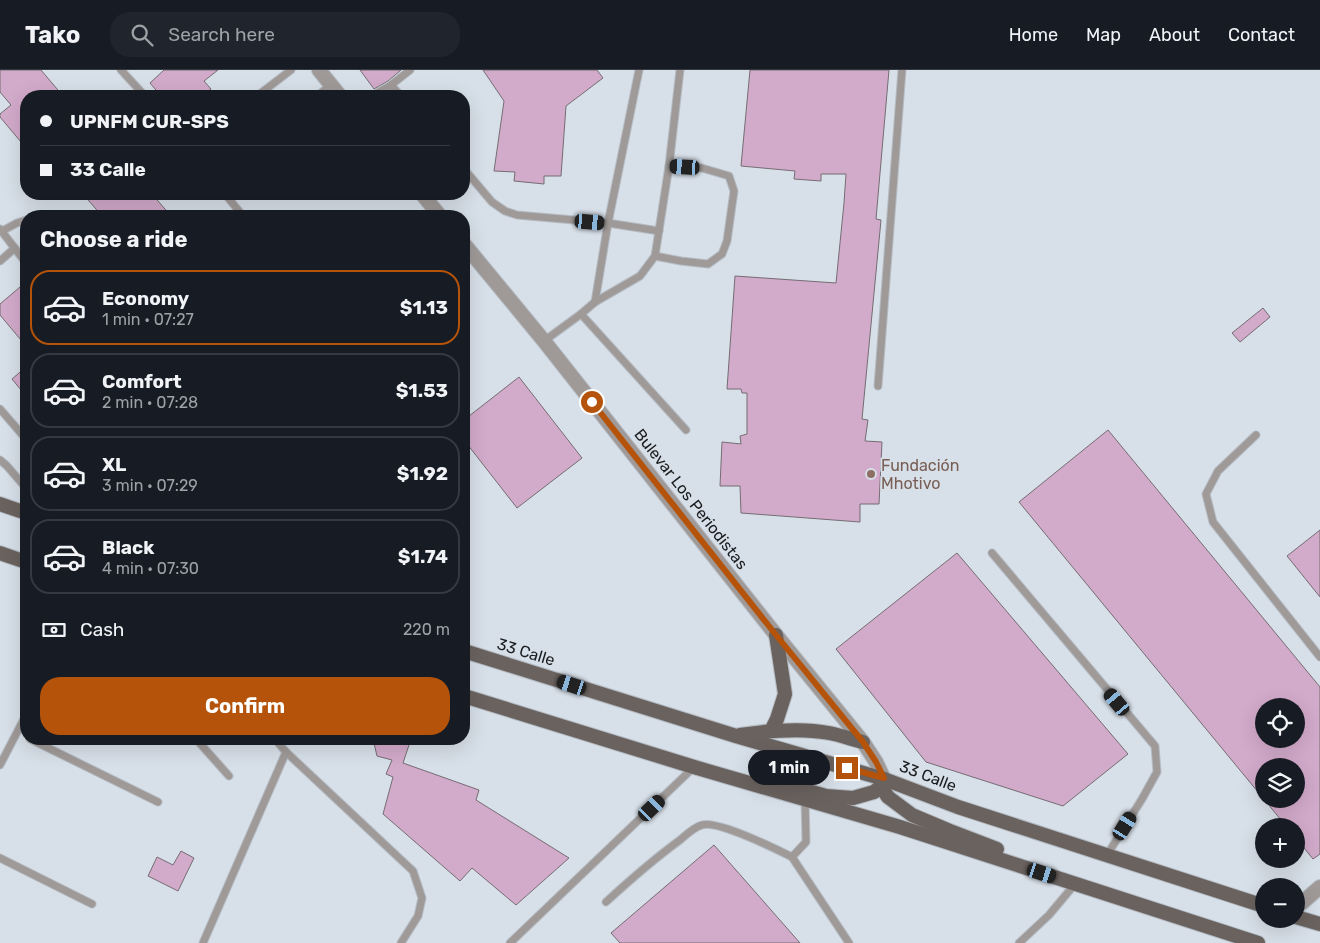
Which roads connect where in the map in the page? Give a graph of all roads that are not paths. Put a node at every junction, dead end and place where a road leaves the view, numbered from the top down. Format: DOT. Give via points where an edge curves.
graph roads {
  1 [pos="121,70"];
  2 [pos="291,70"];
  3 [pos="319,70"];
  4 [pos="410,70"];
  5 [pos="639,70"];
  6 [pos="680,70"];
  7 [pos="902,70"];
  8 [pos="391,86"];
  9 [pos="139,90"];
  10 [pos="265,90"];
  11 [pos="335,90"];
  12 [pos="383,90"];
  13 [pos="395,90"];
  14 [pos="669,166"];
  15 [pos="470,176"];
  16 [pos="230,200"];
  17 [pos="427,200"];
  18 [pos="238,210"];
  19 [pos="435,210"];
  20 [pos="20,222"];
  21 [pos="608,223"];
  22 [pos="1,230"];
  23 [pos="659,231"];
  24 [pos="15,248"];
  25 [pos="470,251"];
  26 [pos="20,255"];
  27 [pos="655,256"];
  28 [pos="0,261"];
  29 [pos="595,302"];
  30 [pos="581,314"];
  31 [pos="544,340"];
  32 [pos="878,386"];
  33 [pos="0,409"];
  34 [pos="686,430"];
  35 [pos="20,432"];
  36 [pos="1256,435"];
  37 [pos="0,460"];
  38 [pos="20,481"];
  39 [pos="0,504"];
  40 [pos="20,511"];
  41 [pos="992,553"];
  42 [pos="0,554"];
  43 [pos="20,560"];
  44 [pos="776,635"];
  45 [pos="470,652"];
  46 [pos="1320,657"];
  47 [pos="470,698"];
  48 [pos="20,726"];
  49 [pos="770,731"];
  50 [pos="17,732"];
  51 [pos="20,734"];
  52 [pos="736,736"];
  53 [pos="863,742"];
  54 [pos="42,745"];
  55 [pos="201,745"];
  56 [pos="280,745"];
  57 [pos="286,752"];
  58 [pos="0,764"];
  59 [pos="694,767"];
  60 [pos="229,776"];
  61 [pos="884,778"];
  62 [pos="805,795"];
  63 [pos="158,802"];
  64 [pos="1107,854"];
  65 [pos="792,857"];
  66 [pos="0,858"];
  67 [pos="1025,868"];
  68 [pos="1075,884"];
  69 [pos="1320,887"];
  70 [pos="1305,900"];
  71 [pos="606,902"];
  72 [pos="1255,903"];
  73 [pos="92,904"];
  74 [pos="1305,920"];
  75 [pos="1320,924"];
  76 [pos="1254,942"];
  77 [pos="203,943"];
  78 [pos="401,943"];
  79 [pos="510,943"];
  80 [pos="849,943"];
  81 [pos="1019,943"];
  1 -- 9 [label="lane"];
  2 -- 10 [label="lane"];
  3 -- 11 [label="street"];
  4 -- 8 [label="lane"];
  5 -- 21 [label="lane"];
  6 -- 14 [label="lane"];
  7 -- 32 [label="lane"];
  8 -- 12 [label="lane"];
  8 -- 13 [label="lane"];
  14 -- 23 [label="lane"];
  14 -- 27 [label="lane" via="702,168 729,176 734,191 730,223 722,254 708,264"];
  15 -- 21 [label="lane" via="492,202 505,211 517,215"];
  16 -- 18 [label="lane"];
  17 -- 19 [label="street"];
  20 -- 22 [label="lane"];
  21 -- 23 [label="lane"];
  21 -- 29 [label="lane"];
  22 -- 24 [label="lane"];
  23 -- 27 [label="lane"];
  24 -- 26 [label="lane"];
  24 -- 28 [label="lane"];
  25 -- 31 [label="street, Bulevar Los Periodistas"];
  27 -- 29 [label="lane" via="640,276"];
  29 -- 30 [label="lane"];
  30 -- 31 [label="lane"];
  30 -- 34 [label="lane"];
  31 -- 44 [label="street, Bulevar Los Periodistas"];
  33 -- 35 [label="lane"];
  36 -- 46 [label="lane" via="1218,470 1206,494 1213,522"];
  37 -- 38 [label="lane"];
  39 -- 40 [label="main road"];
  41 -- 64 [label="lane" via="1154,746 1157,772"];
  42 -- 43 [label="main road"];
  44 -- 49 [label="main road" via="785,694"];
  44 -- 53 [label="street, Bulevar Los Periodistas"];
  45 -- 52 [label="main road, 33 Calle"];
  47 -- 59 [label="main road"];
  48 -- 50 [label="lane"];
  49 -- 52 [label="main road"];
  49 -- 53 [label="main road" via="828,732"];
  50 -- 51 [label="lane"];
  50 -- 58 [label="lane"];
  52 -- 61 [label="main road, 33 Calle"];
  53 -- 61 [label="street, Bulevar Los Periodistas"];
  54 -- 63 [label="lane"];
  55 -- 60 [label="lane"];
  56 -- 57 [label="lane"];
  57 -- 77 [label="lane"];
  57 -- 78 [label="lane" via="413,871 422,898 418,916"];
  59 -- 62 [label="main road"];
  59 -- 79 [label="lane"];
  61 -- 62 [label="main road" via="874,792 853,798"];
  61 -- 64 [label="main road, 33 Calle" via="958,806"];
  61 -- 67 [label="main road" via="884,791 888,797 912,815 1000,851"];
  62 -- 65 [label="lane" via="806,842"];
  62 -- 67 [label="main road"];
  64 -- 72 [label="main road, 33 Calle"];
  65 -- 71 [label="lane" via="722,827 703,824 656,858"];
  65 -- 80 [label="lane"];
  66 -- 73 [label="lane"];
  67 -- 68 [label="main road"];
  68 -- 76 [label="main road"];
  68 -- 81 [label="lane"];
  69 -- 70 [label="street"];
  74 -- 75 [label="main road"];
}
